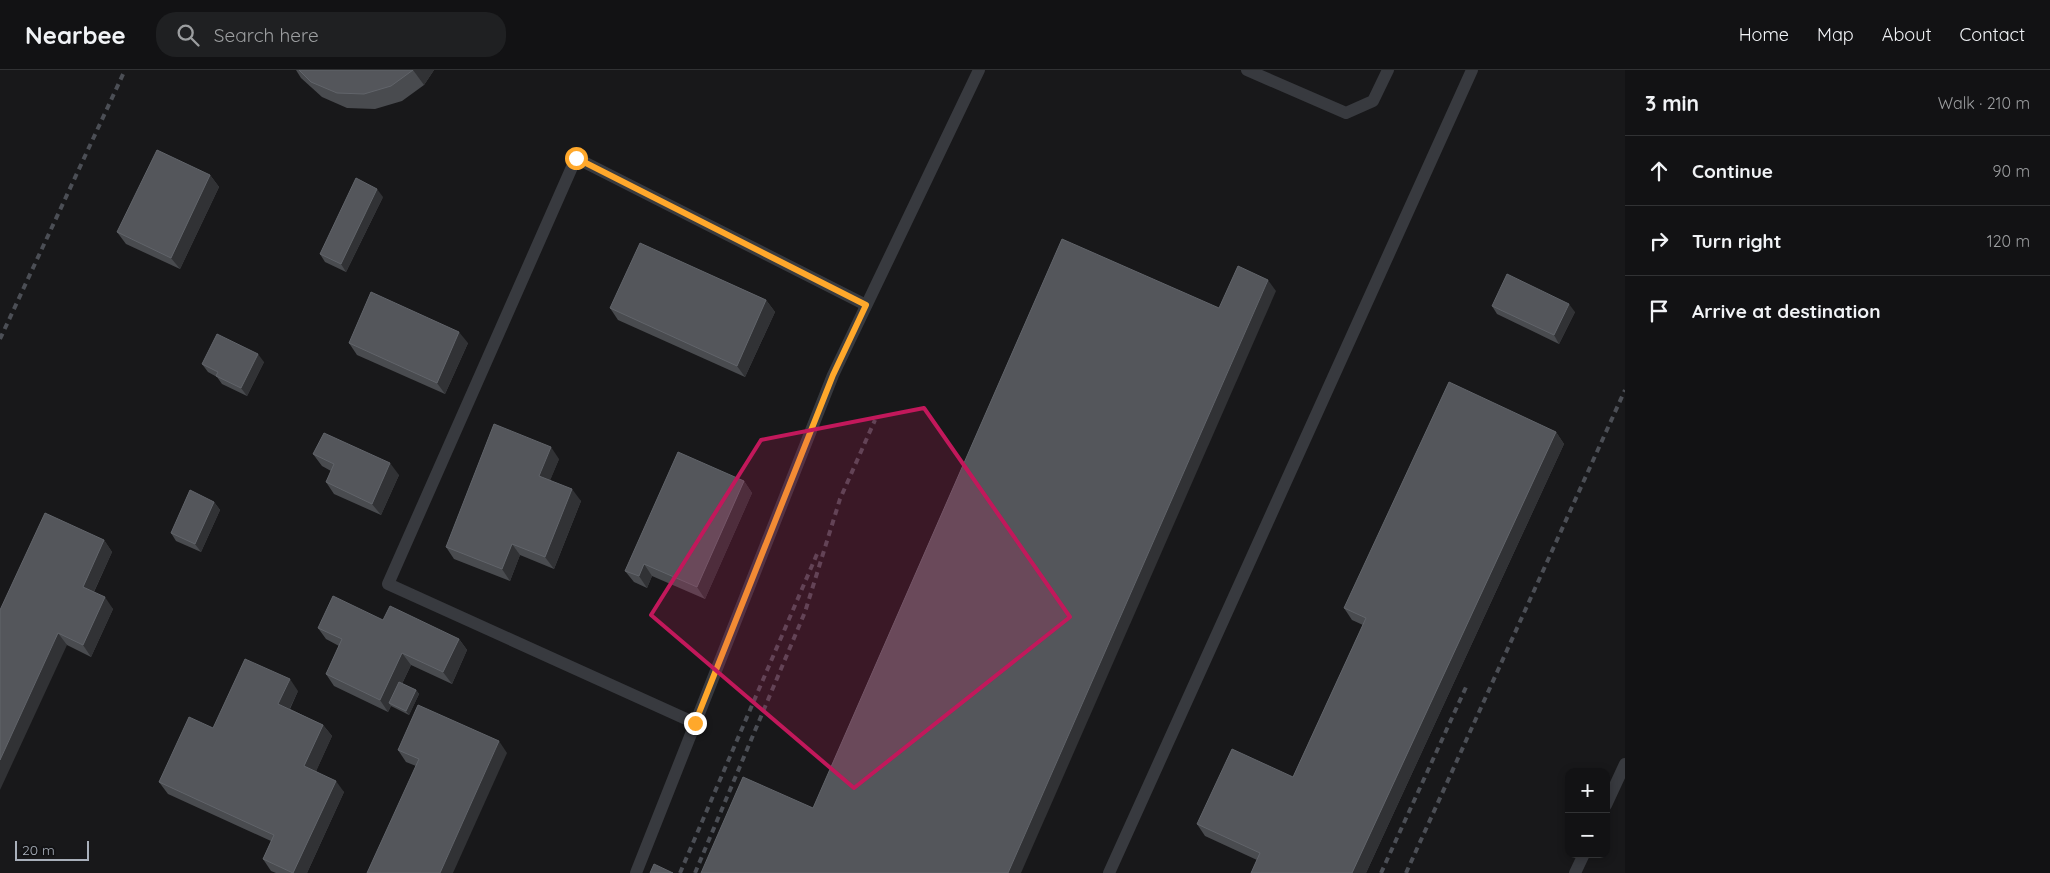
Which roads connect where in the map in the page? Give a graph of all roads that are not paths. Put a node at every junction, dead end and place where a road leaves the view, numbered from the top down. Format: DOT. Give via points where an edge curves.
graph roads {
  1 [pos="979,70"];
  2 [pos="1246,70"];
  3 [pos="1388,70"];
  4 [pos="1472,70"];
  5 [pos="866,305"];
  6 [pos="695,723"];
  7 [pos="1625,764"];
  8 [pos="1610,796"];
  9 [pos="1582,858"];
  10 [pos="636,873"];
  11 [pos="1109,873"];
  12 [pos="1575,873"];
  1 -- 5 [label="lane"];
  2 -- 3 [label="lane" via="1346,113 1373,101"];
  4 -- 11 [label="lane"];
  5 -- 6 [label="lane" via="833,375"];
  5 -- 6 [label="lane" via="576,158 388,584"];
  6 -- 10 [label="lane"];
  7 -- 8 [label="lane"];
  9 -- 12 [label="lane"];
}
